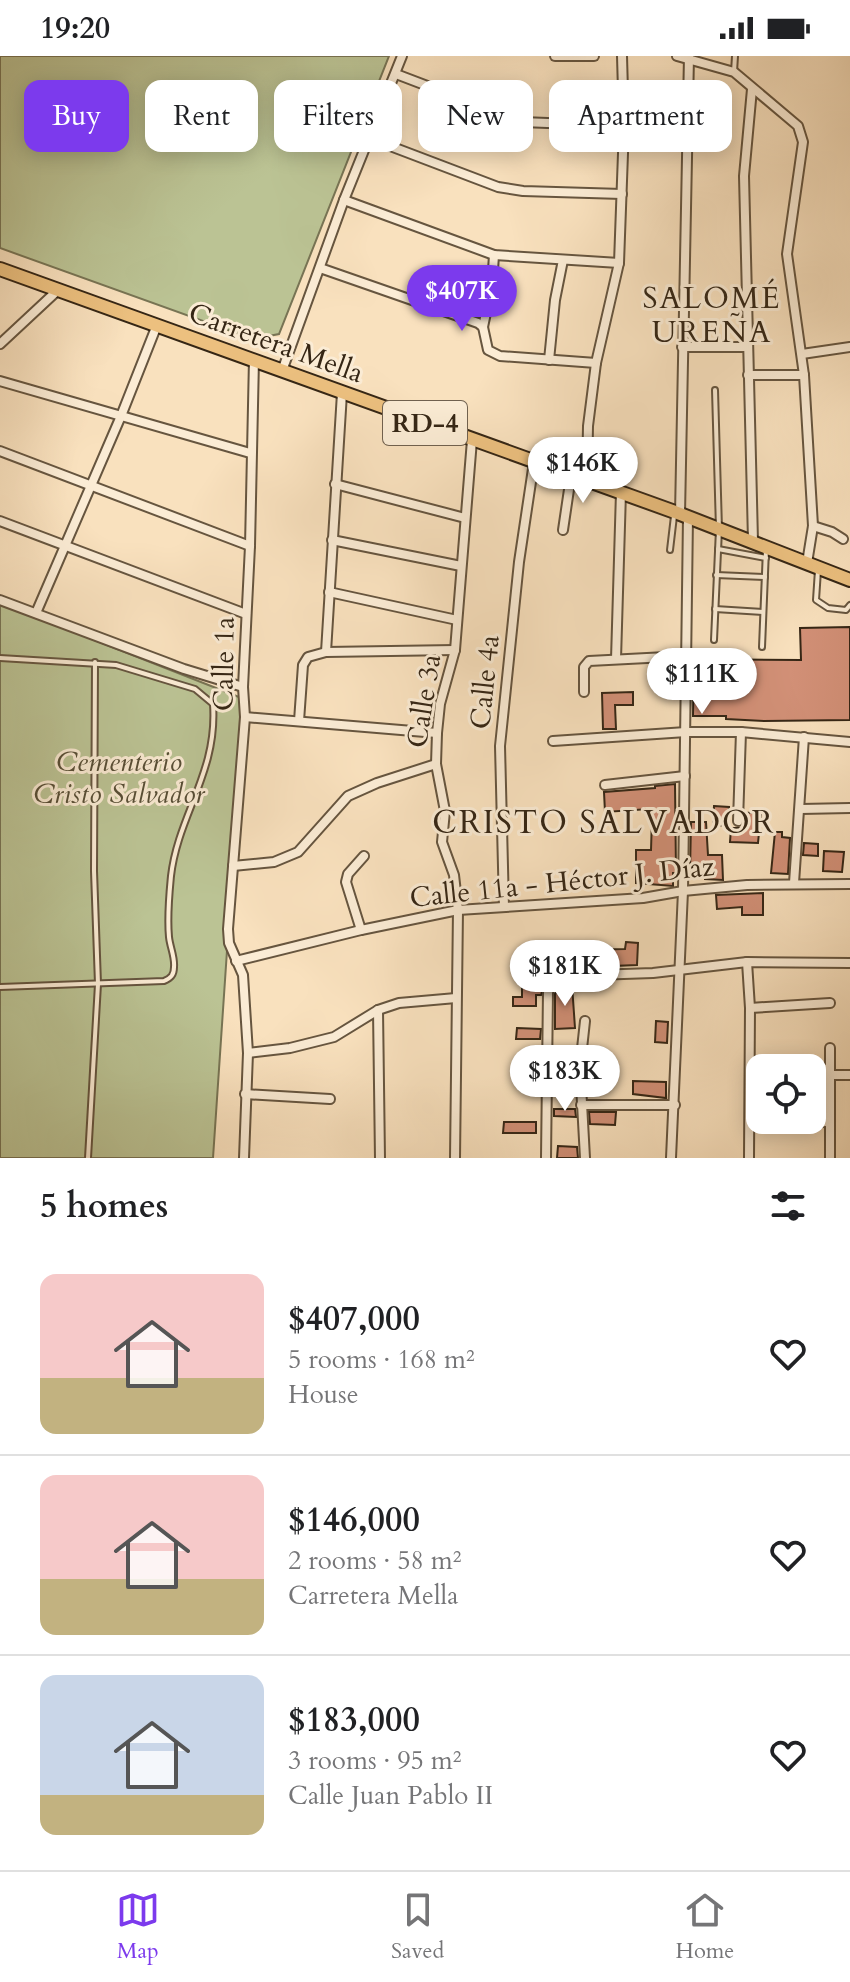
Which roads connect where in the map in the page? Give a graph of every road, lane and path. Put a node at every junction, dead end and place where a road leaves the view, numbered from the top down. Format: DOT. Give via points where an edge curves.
graph roads {
  1 [pos="402,56"];
  2 [pos="555,56"];
  3 [pos="594,56"];
  4 [pos="622,56"];
  5 [pos="677,56"];
  6 [pos="735,56"];
  7 [pos="689,57"];
  8 [pos="734,72"];
  9 [pos="396,74"];
  10 [pos="393,80"];
  11 [pos="623,80"];
  12 [pos="752,89"];
  13 [pos="549,123"];
  14 [pos="402,150"];
  15 [pos="363,152"];
  16 [pos="623,152"];
  17 [pos="622,194"];
  18 [pos="344,200"];
  19 [pos="494,255"];
  20 [pos="563,260"];
  21 [pos="619,263"];
  22 [pos="320,268"];
  23 [pos="0,269"];
  24 [pos="58,290"];
  25 [pos="157,325"];
  26 [pos="483,327"];
  27 [pos="0,344"];
  28 [pos="682,347"];
  29 [pos="748,347"];
  30 [pos="850,347"];
  31 [pos="802,354"];
  32 [pos="254,359"];
  33 [pos="549,360"];
  34 [pos="596,363"];
  35 [pos="282,371"];
  36 [pos="748,375"];
  37 [pos="804,375"];
  38 [pos="0,381"];
  39 [pos="715,390"];
  40 [pos="342,393"];
  41 [pos="121,416"];
  42 [pos="472,440"];
  43 [pos="0,451"];
  44 [pos="250,453"];
  45 [pos="534,462"];
  46 [pos="571,476"];
  47 [pos="587,481"];
  48 [pos="335,484"];
  49 [pos="91,486"];
  50 [pos="621,492"];
  51 [pos="681,515"];
  52 [pos="465,518"];
  53 [pos="0,521"];
  54 [pos="813,526"];
  55 [pos="719,529"];
  56 [pos="563,530"];
  57 [pos="843,539"];
  58 [pos="332,540"];
  59 [pos="753,541"];
  60 [pos="65,546"];
  61 [pos="250,546"];
  62 [pos="718,549"];
  63 [pos="670,550"];
  64 [pos="766,552"];
  65 [pos="461,566"];
  66 [pos="812,566"];
  67 [pos="716,575"];
  68 [pos="765,577"];
  69 [pos="850,580"];
  70 [pos="329,592"];
  71 [pos="0,600"];
  72 [pos="850,605"];
  73 [pos="715,609"];
  74 [pos="763,612"];
  75 [pos="36,613"];
  76 [pos="246,614"];
  77 [pos="457,620"];
  78 [pos="714,640"];
  79 [pos="762,647"];
  80 [pos="455,650"];
  81 [pos="326,652"];
  82 [pos="686,656"];
  83 [pos="0,658"];
  84 [pos="616,659"];
  85 [pos="95,662"];
  86 [pos="243,687"];
  87 [pos="584,692"];
  88 [pos="245,717"];
  89 [pos="299,721"];
  90 [pos="686,732"];
  91 [pos="741,732"];
  92 [pos="437,733"];
  93 [pos="804,737"];
  94 [pos="553,741"];
  95 [pos="850,742"];
  96 [pos="436,764"];
  97 [pos="685,776"];
  98 [pos="605,785"];
  99 [pos="850,808"];
  100 [pos="801,809"];
  101 [pos="738,821"];
  102 [pos="364,856"];
  103 [pos="233,866"];
  104 [pos="794,883"];
  105 [pos="850,884"];
  106 [pos="683,891"];
  107 [pos="504,907"];
  108 [pos="458,910"];
  109 [pos="361,930"];
  110 [pos="236,961"];
  111 [pos="747,962"];
  112 [pos="850,963"];
  113 [pos="679,970"];
  114 [pos="98,984"];
  115 [pos="0,987"];
  116 [pos="456,998"];
  117 [pos="830,1003"];
  118 [pos="750,1008"];
  119 [pos="378,1010"];
  120 [pos="585,1021"];
  121 [pos="830,1048"];
  122 [pos="248,1053"];
  123 [pos="750,1054"];
  124 [pos="826,1071"];
  125 [pos="830,1072"];
  126 [pos="850,1075"];
  127 [pos="245,1094"];
  128 [pos="330,1099"];
  129 [pos="581,1105"];
  130 [pos="675,1105"];
  131 [pos="826,1122"];
  132 [pos="830,1122"];
  133 [pos="750,1134"];
  134 [pos="88,1158"];
  135 [pos="244,1158"];
  136 [pos="380,1158"];
  137 [pos="455,1158"];
  138 [pos="546,1158"];
  139 [pos="585,1158"];
  140 [pos="671,1158"];
  141 [pos="749,1158"];
  142 [pos="830,1158"];
  1 -- 9 [label="street"];
  2 -- 3 [label="street"];
  4 -- 11 [label="street"];
  5 -- 7 [label="street"];
  6 -- 8 [label="lane"];
  7 -- 8 [label="street"];
  7 -- 28 [label="street"];
  8 -- 12 [label="street"];
  9 -- 10 [label="street"];
  9 -- 13 [label="street" via="522,122"];
  12 -- 29 [label="street" via="744,176"];
  12 -- 31 [label="street" via="798,126 803,142 787,254"];
  14 -- 17 [label="street" via="511,190"];
  15 -- 18 [label="street"];
  16 -- 17 [label="street"];
  17 -- 21 [label="street"];
  18 -- 19 [label="street"];
  18 -- 22 [label="street"];
  19 -- 20 [label="street"];
  19 -- 26 [label="street"];
  20 -- 21 [label="street"];
  20 -- 33 [label="street"];
  21 -- 34 [label="street"];
  22 -- 26 [label="street"];
  22 -- 35 [label="street"];
  23 -- 24 [label="main road, Carretera Mella / RD-4"];
  24 -- 25 [label="main road, Carretera Mella / RD-4"];
  24 -- 27 [label="street"];
  25 -- 32 [label="main road, Carretera Mella / RD-4"];
  25 -- 41 [label="street"];
  26 -- 33 [label="street" via="493,354"];
  28 -- 29 [label="street"];
  28 -- 51 [label="street"];
  29 -- 36 [label="street"];
  30 -- 31 [label="street"];
  31 -- 37 [label="street"];
  32 -- 35 [label="main road, Carretera Mella / RD-4"];
  32 -- 44 [label="street, Calle 1a"];
  33 -- 34 [label="street"];
  34 -- 47 [label="street"];
  35 -- 40 [label="main road, Carretera Mella / RD-4"];
  36 -- 37 [label="street"];
  36 -- 59 [label="street"];
  37 -- 54 [label="street"];
  38 -- 41 [label="street"];
  39 -- 55 [label="lane"];
  40 -- 42 [label="main road, Carretera Mella / RD-4"];
  40 -- 48 [label="street"];
  41 -- 44 [label="street"];
  41 -- 49 [label="street"];
  42 -- 45 [label="main road, Carretera Mella / RD-4"];
  42 -- 52 [label="street, Calle 3a"];
  43 -- 49 [label="street"];
  44 -- 61 [label="street, Calle 1a"];
  45 -- 46 [label="main road, Carretera Mella / RD-4"];
  45 -- 107 [label="street, Calle 4a" via="500,746"];
  46 -- 47 [label="main road, Carretera Mella / RD-4"];
  46 -- 56 [label="street"];
  47 -- 50 [label="main road, Carretera Mella / RD-4"];
  48 -- 52 [label="street"];
  48 -- 58 [label="street"];
  49 -- 60 [label="street"];
  49 -- 61 [label="street"];
  50 -- 51 [label="main road, Carretera Mella / RD-4"];
  50 -- 84 [label="street"];
  51 -- 55 [label="main road, Carretera Mella / RD-4"];
  51 -- 63 [label="lane"];
  51 -- 82 [label="street"];
  52 -- 65 [label="street, Calle 3a"];
  53 -- 60 [label="street"];
  54 -- 57 [label="street"];
  54 -- 66 [label="street"];
  55 -- 59 [label="main road, Carretera Mella / RD-4"];
  55 -- 62 [label="lane"];
  58 -- 65 [label="street"];
  58 -- 70 [label="street"];
  59 -- 64 [label="main road, Carretera Mella / RD-4"];
  60 -- 75 [label="street"];
  60 -- 76 [label="street"];
  61 -- 76 [label="street, Calle 1a"];
  62 -- 64 [label="lane"];
  62 -- 67 [label="lane"];
  64 -- 66 [label="main road, Carretera Mella / RD-4"];
  64 -- 68 [label="lane"];
  65 -- 77 [label="street, Calle 3a"];
  66 -- 69 [label="main road, Carretera Mella / RD-4"];
  66 -- 72 [label="lane" via="816,600 828,608 846,610"];
  67 -- 68 [label="lane"];
  67 -- 73 [label="lane"];
  68 -- 74 [label="lane"];
  70 -- 77 [label="street"];
  70 -- 81 [label="street"];
  71 -- 75 [label="street"];
  73 -- 74 [label="lane"];
  73 -- 78 [label="lane"];
  74 -- 79 [label="lane"];
  75 -- 86 [label="street"];
  76 -- 86 [label="street, Calle 1a"];
  77 -- 80 [label="street, Calle 3a"];
  80 -- 81 [label="street"];
  80 -- 92 [label="street, Calle 3a"];
  81 -- 89 [label="street" via="308,657 303,665"];
  82 -- 84 [label="street"];
  82 -- 90 [label="street"];
  83 -- 85 [label="lane"];
  84 -- 87 [label="street" via="586,663"];
  85 -- 114 [label="lane"];
  85 -- 114 [label="lane" via="195,689 213,704 214,718 207,768 173,860 167,912 175,970 164,981"];
  86 -- 88 [label="street, Calle 1a"];
  88 -- 89 [label="street"];
  88 -- 103 [label="street, Calle 1a"];
  89 -- 92 [label="street"];
  90 -- 91 [label="street"];
  90 -- 94 [label="street"];
  90 -- 97 [label="street"];
  91 -- 93 [label="street"];
  91 -- 101 [label="street"];
  92 -- 96 [label="street, Calle 3a"];
  93 -- 95 [label="street"];
  93 -- 100 [label="street"];
  96 -- 103 [label="street" via="348,796 298,852 274,862"];
  96 -- 108 [label="street, Calle 3a" via="445,811 442,842 454,875"];
  97 -- 98 [label="street"];
  97 -- 106 [label="street"];
  99 -- 100 [label="street"];
  100 -- 104 [label="street"];
  102 -- 109 [label="street" via="346,882"];
  103 -- 110 [label="street, Calle 1a" via="228,929"];
  104 -- 105 [label="street, Calle 11a - Héctor J. Díaz"];
  104 -- 106 [label="street, Calle 11a - Héctor J. Díaz"];
  106 -- 107 [label="street, Calle 11a - Héctor J. Díaz"];
  106 -- 113 [label="street"];
  107 -- 108 [label="street, Calle 11a - Héctor J. Díaz"];
  108 -- 109 [label="street, Calle 11a - Héctor J. Díaz"];
  108 -- 116 [label="street, Calle 3a"];
  109 -- 110 [label="street, Calle 11a - Héctor J. Díaz"];
  110 -- 122 [label="street, Calle 1a" via="243,975"];
  111 -- 112 [label="street"];
  111 -- 113 [label="street"];
  111 -- 118 [label="street"];
  113 -- 130 [label="street"];
  113 -- 138 [label="street" via="565,976 553,982 548,992"];
  114 -- 115 [label="lane"];
  114 -- 134 [label="lane"];
  116 -- 119 [label="street"];
  116 -- 137 [label="street, Calle 3a"];
  117 -- 118 [label="street"];
  118 -- 123 [label="street"];
  119 -- 122 [label="street" via="334,1037"];
  119 -- 136 [label="street"];
  120 -- 129 [label="street"];
  121 -- 125 [label="street"];
  122 -- 127 [label="street, Calle 1a"];
  124 -- 125 [label="street"];
  125 -- 126 [label="street"];
  125 -- 132 [label="street"];
  127 -- 128 [label="street"];
  127 -- 135 [label="street, Calle 1a"];
  129 -- 130 [label="street"];
  129 -- 139 [label="street"];
  130 -- 140 [label="street"];
  131 -- 132 [label="street"];
  132 -- 142 [label="street"];
  133 -- 141 [label="street"];
}
